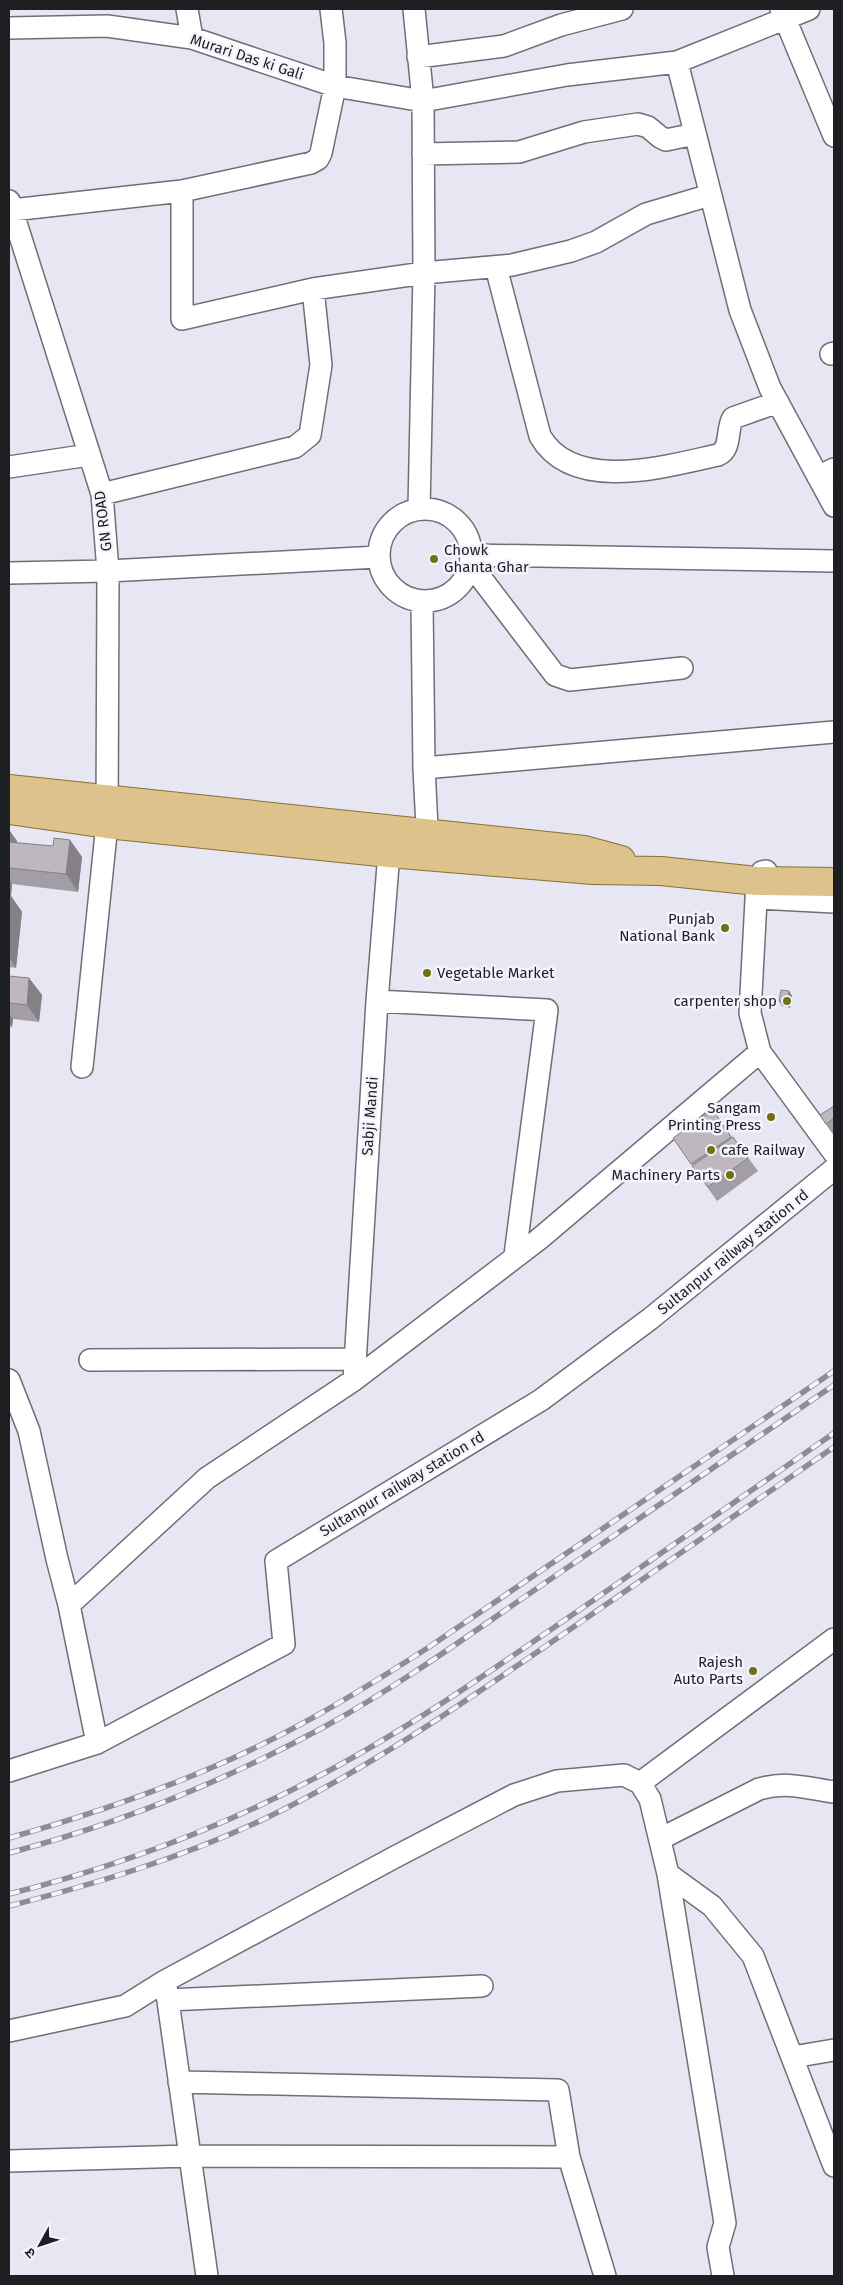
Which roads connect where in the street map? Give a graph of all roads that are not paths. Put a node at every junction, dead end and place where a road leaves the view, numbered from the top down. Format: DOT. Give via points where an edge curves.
graph roads {
  1 [pos="187,9"];
  2 [pos="331,9"];
  3 [pos="414,9"];
  4 [pos="622,9"];
  5 [pos="808,9"];
  6 [pos="783,14"];
  7 [pos="108,17"];
  8 [pos="9,28"];
  9 [pos="192,38"];
  10 [pos="418,57"];
  11 [pos="677,62"];
  12 [pos="335,86"];
  13 [pos="423,100"];
  14 [pos="695,134"];
  15 [pos="834,136"];
  16 [pos="423,154"];
  17 [pos="182,191"];
  18 [pos="710,194"];
  19 [pos="10,205"];
  20 [pos="496,267"];
  21 [pos="424,273"];
  22 [pos="313,290"];
  23 [pos="778,402"];
  24 [pos="89,455"];
  25 [pos="9,467"];
  26 [pos="826,473"];
  27 [pos="102,494"];
  28 [pos="834,506"];
  29 [pos="419,509"];
  30 [pos="378,557"];
  31 [pos="471,560"];
  32 [pos="834,561"];
  33 [pos="108,571"];
  34 [pos="9,573"];
  35 [pos="422,602"];
  36 [pos="682,668"];
  37 [pos="834,732"];
  38 [pos="424,768"];
  39 [pos="9,789"];
  40 [pos="9,810"];
  41 [pos="107,812"];
  42 [pos="428,845"];
  43 [pos="389,853"];
  44 [pos="834,872"];
  45 [pos="834,882"];
  46 [pos="761,887"];
  47 [pos="834,902"];
  48 [pos="377,1001"];
  49 [pos="760,1052"];
  50 [pos="82,1067"];
  51 [pos="834,1153"];
  52 [pos="834,1170"];
  53 [pos="515,1255"];
  54 [pos="354,1359"];
  55 [pos="90,1360"];
  56 [pos="9,1380"];
  57 [pos="354,1380"];
  58 [pos="69,1605"];
  59 [pos="834,1639"];
  60 [pos="97,1743"];
  61 [pos="9,1771"];
  62 [pos="640,1783"];
  63 [pos="834,1792"];
  64 [pos="660,1839"];
  65 [pos="668,1874"];
  66 [pos="482,1986"];
  67 [pos="166,1990"];
  68 [pos="9,2031"];
  69 [pos="834,2050"];
  70 [pos="793,2057"];
  71 [pos="179,2082"];
  72 [pos="190,2156"];
  73 [pos="569,2157"];
  74 [pos="9,2160"];
  75 [pos="834,2166"];
  76 [pos="207,2276"];
  77 [pos="604,2276"];
  78 [pos="724,2276"];
  1 -- 9 [label="street"];
  2 -- 12 [label="street"];
  3 -- 10 [label="street"];
  4 -- 10 [label="street" via="561,25 504,46"];
  5 -- 6 [label="street, Murari Das ki Gali"];
  6 -- 11 [label="street, Murari Das ki Gali"];
  6 -- 15 [label="street"];
  7 -- 8 [label="street, Murari Das ki Gali"];
  7 -- 9 [label="street, Murari Das ki Gali"];
  9 -- 12 [label="street, Murari Das ki Gali"];
  10 -- 13 [label="street"];
  11 -- 13 [label="street, Murari Das ki Gali" via="567,75"];
  11 -- 14 [label="street"];
  12 -- 13 [label="street, Murari Das ki Gali"];
  12 -- 17 [label="street" via="321,153 311,163"];
  13 -- 16 [label="street"];
  14 -- 16 [label="street" via="666,140 638,124 584,132 519,152"];
  14 -- 18 [label="street"];
  16 -- 21 [label="street"];
  17 -- 19 [label="street"];
  17 -- 22 [label="street" via="182,319"];
  18 -- 20 [label="street" via="646,214 583,248"];
  18 -- 23 [label="street" via="752,348"];
  19 -- 24 [label="street, GN ROAD"];
  20 -- 21 [label="street"];
  20 -- 23 [label="street" via="540,436 550,449 570,464 597,472 656,467 718,455 726,448 733,418"];
  21 -- 22 [label="street"];
  21 -- 29 [label="street"];
  22 -- 27 [label="street" via="321,365 310,435 295,447"];
  23 -- 26 [label="street"];
  24 -- 25 [label="street"];
  24 -- 27 [label="street, GN ROAD"];
  26 -- 28 [label="street"];
  27 -- 33 [label="street, GN ROAD"];
  29 -- 30 [label="street" via="398,517 383,534"];
  29 -- 31 [label="street" via="441,512 459,524 470,543"];
  30 -- 33 [label="street"];
  30 -- 35 [label="street" via="384,579 400,595"];
  31 -- 32 [label="street"];
  31 -- 35 [label="street" via="456,590 444,599"];
  31 -- 36 [label="street" via="555,675 562,679"];
  33 -- 34 [label="street"];
  33 -- 41 [label="street, GN ROAD"];
  35 -- 38 [label="street"];
  37 -- 38 [label="street"];
  38 -- 42 [label="street"];
  39 -- 41 [label="main road"];
  40 -- 41 [label="main road"];
  41 -- 42 [label="main road"];
  41 -- 43 [label="main road"];
  41 -- 50 [label="street, GN ROAD"];
  42 -- 43 [label="main road"];
  42 -- 46 [label="main road" via="593,870 661,871"];
  43 -- 48 [label="street, Sabji Mandi"];
  44 -- 46 [label="street" via="768,870 762,872"];
  45 -- 46 [label="main road"];
  46 -- 47 [label="street"];
  46 -- 49 [label="street" via="750,1013"];
  48 -- 53 [label="street" via="547,1010"];
  48 -- 54 [label="street, Sabji Mandi"];
  49 -- 51 [label="street"];
  49 -- 53 [label="street" via="538,1240"];
  52 -- 60 [label="street, Sultanpur railway station rd" via="650,1319 541,1400 276,1561 284,1644"];
  53 -- 57 [label="street"];
  54 -- 55 [label="street"];
  54 -- 57 [label="street, Sabji Mandi"];
  56 -- 58 [label="street" via="29,1431"];
  57 -- 58 [label="street" via="207,1478"];
  58 -- 60 [label="street"];
  59 -- 62 [label="street"];
  60 -- 61 [label="street, Sultanpur railway station rd"];
  62 -- 64 [label="street" via="650,1799"];
  62 -- 67 [label="street" via="624,1775 557,1781 514,1795 395,1856"];
  63 -- 64 [label="street" via="784,1784 759,1789"];
  64 -- 65 [label="street"];
  65 -- 70 [label="street" via="712,1906 753,1956"];
  65 -- 78 [label="street" via="725,2223 718,2247"];
  66 -- 67 [label="street"];
  67 -- 68 [label="street" via="125,2006"];
  67 -- 71 [label="street"];
  69 -- 70 [label="street"];
  70 -- 75 [label="street"];
  71 -- 72 [label="street"];
  71 -- 73 [label="street" via="558,2090"];
  72 -- 73 [label="street"];
  72 -- 74 [label="street"];
  72 -- 76 [label="street"];
  73 -- 77 [label="street"];
}
